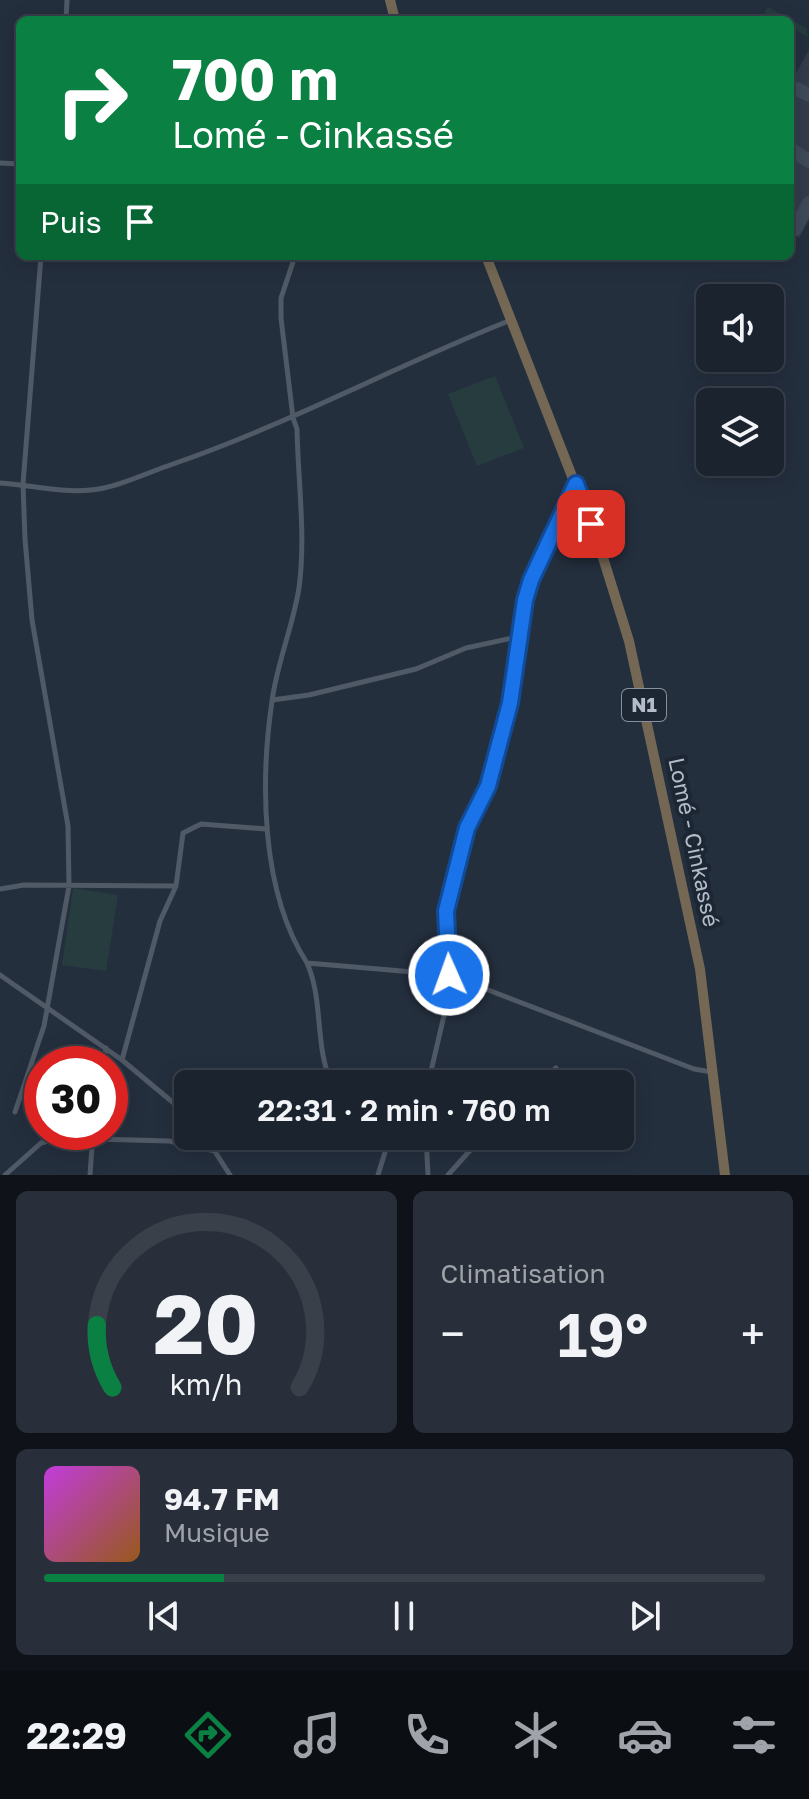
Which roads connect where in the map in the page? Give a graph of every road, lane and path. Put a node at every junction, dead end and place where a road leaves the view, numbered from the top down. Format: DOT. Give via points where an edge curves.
graph roads {
  1 [pos="41,260"];
  2 [pos="294,260"];
  3 [pos="488,260"];
  4 [pos="511,320"];
  5 [pos="293,418"];
  6 [pos="0,483"];
  7 [pos="23,484"];
  8 [pos="576,484"];
  9 [pos="517,637"];
  10 [pos="272,700"];
  11 [pos="266,829"];
  12 [pos="69,886"];
  13 [pos="176,886"];
  14 [pos="0,889"];
  15 [pos="307,963"];
  16 [pos="0,975"];
  17 [pos="449,975"];
  18 [pos="48,1007"];
  19 [pos="103,1046"];
  20 [pos="126,1046"];
  21 [pos="128,1065"];
  22 [pos="556,1068"];
  23 [pos="325,1070"];
  24 [pos="431,1070"];
  25 [pos="554,1070"];
  26 [pos="713,1073"];
  27 [pos="174,1103"];
  28 [pos="15,1112"];
  29 [pos="128,1140"];
  30 [pos="33,1150"];
  31 [pos="91,1150"];
  32 [pos="386,1150"];
  33 [pos="427,1150"];
  34 [pos="470,1150"];
  35 [pos="215,1151"];
  36 [pos="5,1175"];
  37 [pos="90,1175"];
  38 [pos="230,1175"];
  39 [pos="378,1175"];
  40 [pos="428,1175"];
  41 [pos="448,1175"];
  42 [pos="725,1175"];
  1 -- 7 [label="street"];
  2 -- 5 [label="street" via="281,298"];
  3 -- 4 [label="highway, Lomé - Cinkassé / N1"];
  4 -- 5 [label="street"];
  4 -- 8 [label="highway, Lomé - Cinkassé / N1"];
  5 -- 7 [label="street" via="94,490"];
  5 -- 10 [label="street" via="299,588"];
  6 -- 7 [label="street"];
  7 -- 12 [label="street" via="32,620 68,826"];
  8 -- 9 [label="street" via="531,580"];
  8 -- 26 [label="highway, Lomé - Cinkassé / N1" via="629,641 700,969"];
  9 -- 10 [label="street" via="466,648 416,669"];
  9 -- 17 [label="street" via="510,703 488,786 467,828 446,911"];
  10 -- 11 [label="street"];
  11 -- 13 [label="street" via="201,824 183,833"];
  11 -- 15 [label="street" via="289,933"];
  12 -- 13 [label="street"];
  12 -- 14 [label="street"];
  12 -- 18 [label="street"];
  13 -- 20 [label="street" via="160,921"];
  15 -- 17 [label="street"];
  15 -- 23 [label="street"];
  16 -- 18 [label="street"];
  17 -- 24 [label="street"];
  17 -- 26 [label="street"];
  18 -- 19 [label="street"];
  18 -- 28 [label="street"];
  21 -- 27 [label="street"];
  22 -- 25 [label="street"];
  26 -- 42 [label="highway, Lomé - Cinkassé / N1"];
  29 -- 35 [label="street" via="169,1141"];
  30 -- 36 [label="street"];
  31 -- 37 [label="street"];
  32 -- 39 [label="street"];
  33 -- 40 [label="street"];
  34 -- 41 [label="street"];
  35 -- 38 [label="street"];
}
